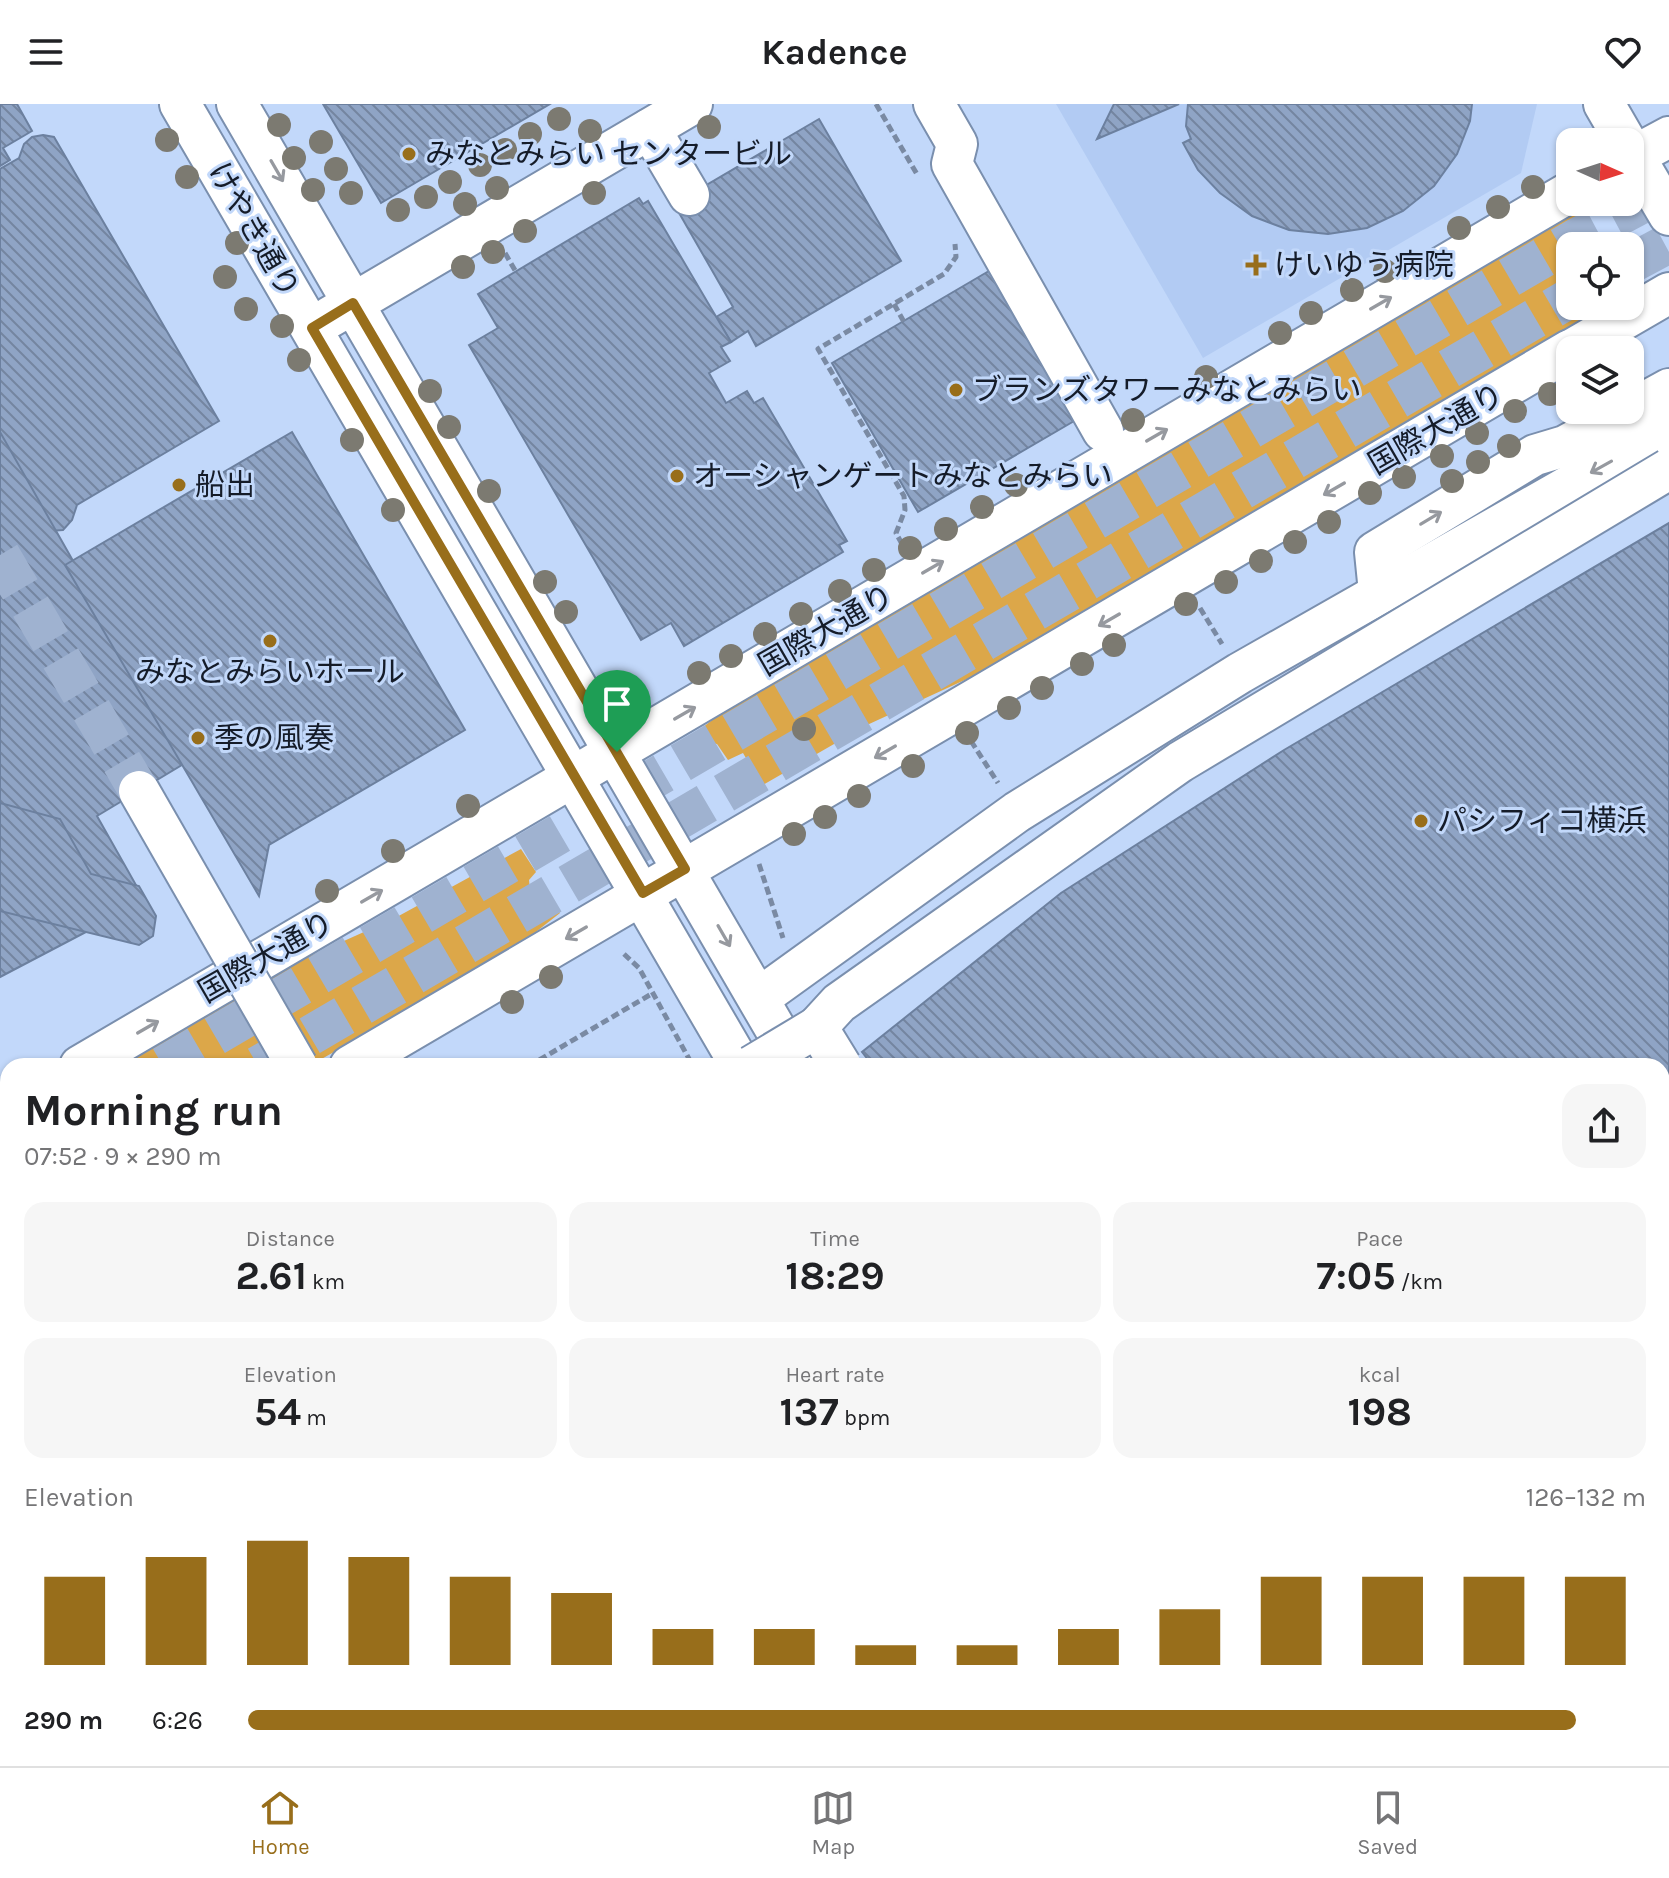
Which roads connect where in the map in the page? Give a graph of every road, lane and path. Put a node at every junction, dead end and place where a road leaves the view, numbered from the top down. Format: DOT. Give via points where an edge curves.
graph roads {
  1 [pos="180,104"];
  2 [pos="237,104"];
  3 [pos="692,104"];
  4 [pos="876,104"];
  5 [pos="934,104"];
  6 [pos="1604,104"];
  7 [pos="1660,104"];
  8 [pos="1669,119"];
  9 [pos="1617,128"];
  10 [pos="650,129"];
  11 [pos="1669,137"];
  12 [pos="1644,146"];
  13 [pos="1644,174"];
  14 [pos="922,183"];
  15 [pos="689,195"];
  16 [pos="1556,200"];
  17 [pos="1669,215"];
  18 [pos="952,236"];
  19 [pos="504,253"];
  20 [pos="516,272"];
  21 [pos="1669,293"];
  22 [pos="353,303"];
  23 [pos="894,304"];
  24 [pos="904,322"];
  25 [pos="312,328"];
  26 [pos="1594,336"];
  27 [pos="1556,358"];
  28 [pos="1669,389"];
  29 [pos="1669,429"];
  30 [pos="1103,431"];
  31 [pos="1669,469"];
  32 [pos="905,548"];
  33 [pos="1379,592"];
  34 [pos="968,737"];
  35 [pos="617,752"];
  36 [pos="575,777"];
  37 [pos="139,791"];
  38 [pos="1017,812"];
  39 [pos="685,869"];
  40 [pos="643,893"];
  41 [pos="624,954"];
  42 [pos="653,993"];
  43 [pos="759,998"];
  44 [pos="817,1027"];
  45 [pos="94,1058"];
  46 [pos="292,1058"];
  47 [pos="364,1058"];
  48 [pos="543,1058"];
  49 [pos="689,1058"];
  50 [pos="735,1058"];
  51 [pos="751,1058"];
  52 [pos="793,1058"];
  53 [pos="836,1058"];
  1 -- 25 [label="street, けやき通り"];
  2 -- 22 [label="street, けやき通り, one-way"];
  3 -- 10 [label="street"];
  4 -- 14 [label="path"];
  5 -- 30 [label="street" via="957,144 952,164"];
  6 -- 9 [label="street"];
  7 -- 8 [label="street"];
  10 -- 15 [label="street"];
  10 -- 22 [label="street"];
  11 -- 12 [label="street"];
  13 -- 17 [label="street"];
  35 -- 16 [label="street, 国際大通り, one-way"];
  18 -- 23 [label="path" via="952,266"];
  19 -- 20 [label="path"];
  21 -- 26 [label="street, 国際大通り"];
  22 -- 25 [label="street"];
  22 -- 35 [label="street, けやき通り"];
  23 -- 24 [label="path"];
  23 -- 32 [label="path" via="818,349 904,496 896,533"];
  25 -- 36 [label="street, けやき通り"];
  27 -- 39 [label="street, 国際大通り, one-way"];
  33 -- 28 [label="street, one-way" via="1375,552 1535,455 1565,446"];
  29 -- 33 [label="street, one-way"];
  31 -- 44 [label="street, bridge" via="1180,762 839,1003"];
  33 -- 38 [label="street"];
  34 -- 38 [label="path"];
  35 -- 36 [label="street, 国際大通り"];
  35 -- 39 [label="street, けやき通り"];
  36 -- 40 [label="street, けやき通り"];
  45 -- 36 [label="street, 国際大通り, one-way"];
  37 -- 46 [label="street, bridge"];
  38 -- 43 [label="street"];
  39 -- 40 [label="street, 国際大通り"];
  39 -- 43 [label="street, けやき通り, one-way"];
  40 -- 47 [label="street, 国際大通り, one-way"];
  40 -- 50 [label="street, けやき通り"];
  41 -- 42 [label="path"];
  42 -- 48 [label="path"];
  42 -- 49 [label="path"];
  43 -- 52 [label="street, けやき通り"];
  44 -- 51 [label="street, bridge"];
  44 -- 53 [label="street, bridge"];
}
